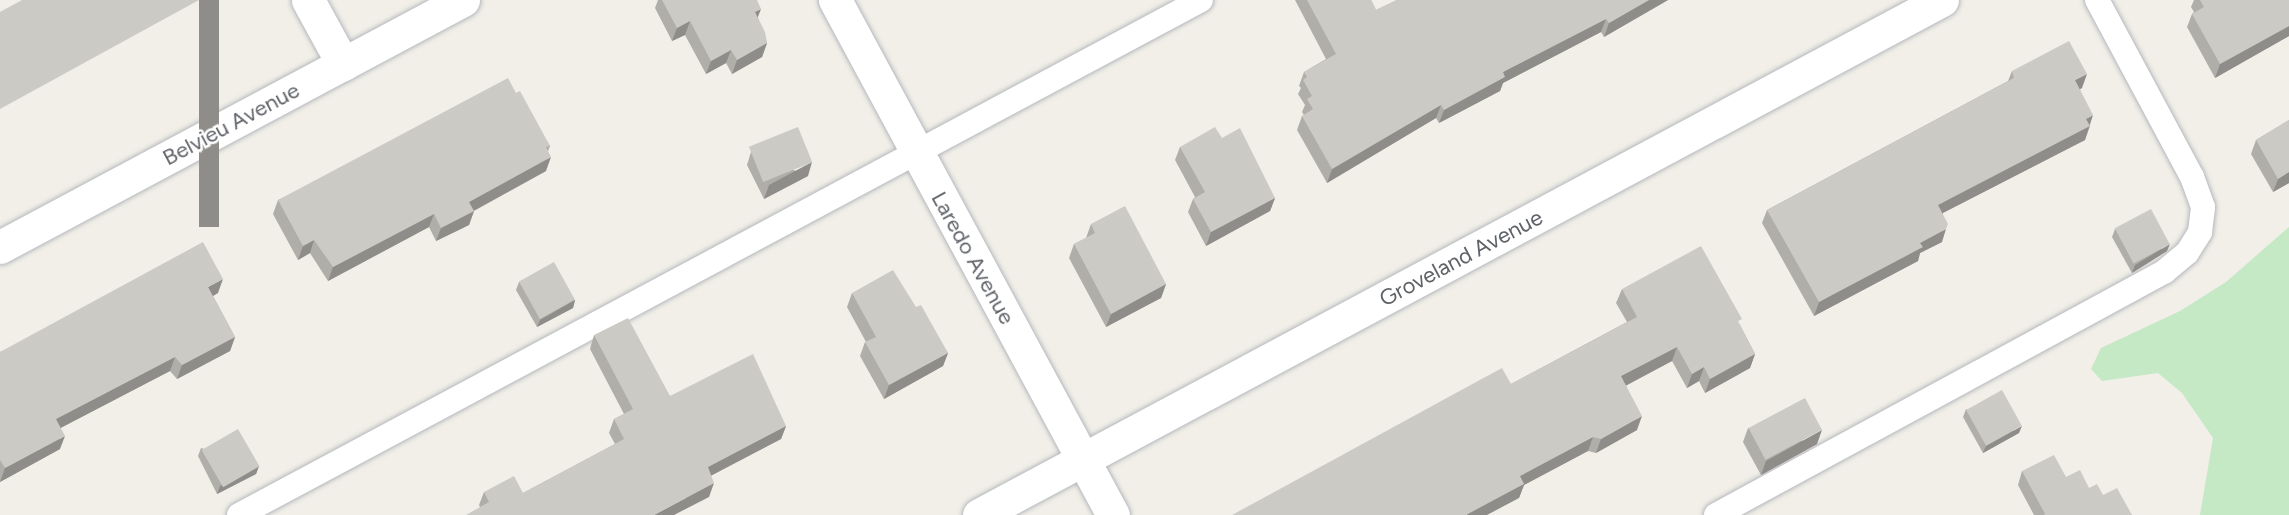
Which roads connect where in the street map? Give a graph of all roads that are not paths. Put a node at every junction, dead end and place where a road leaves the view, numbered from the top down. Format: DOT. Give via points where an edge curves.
graph roads {
  1 [pos="308,0"];
  2 [pos="463,0"];
  3 [pos="835,0"];
  4 [pos="1201,0"];
  5 [pos="1942,0"];
  6 [pos="2097,0"];
  7 [pos="343,64"];
  8 [pos="915,152"];
  9 [pos="0,247"];
  10 [pos="1084,459"];
  11 [pos="239,515"];
  12 [pos="979,515"];
  13 [pos="1113,515"];
  14 [pos="1716,515"];
  1 -- 7 [label="street"];
  2 -- 7 [label="street, Belvieu Avenue"];
  3 -- 8 [label="street, Laredo Avenue"];
  4 -- 8 [label="lane"];
  5 -- 10 [label="street, Groveland Avenue"];
  6 -- 14 [label="lane" via="2192,177 2203,207 2200,232 2187,253 2164,272"];
  7 -- 9 [label="street, Belvieu Avenue"];
  8 -- 10 [label="street, Laredo Avenue"];
  8 -- 11 [label="lane"];
  10 -- 12 [label="street, Groveland Avenue"];
  10 -- 13 [label="street, Laredo Avenue"];
}
